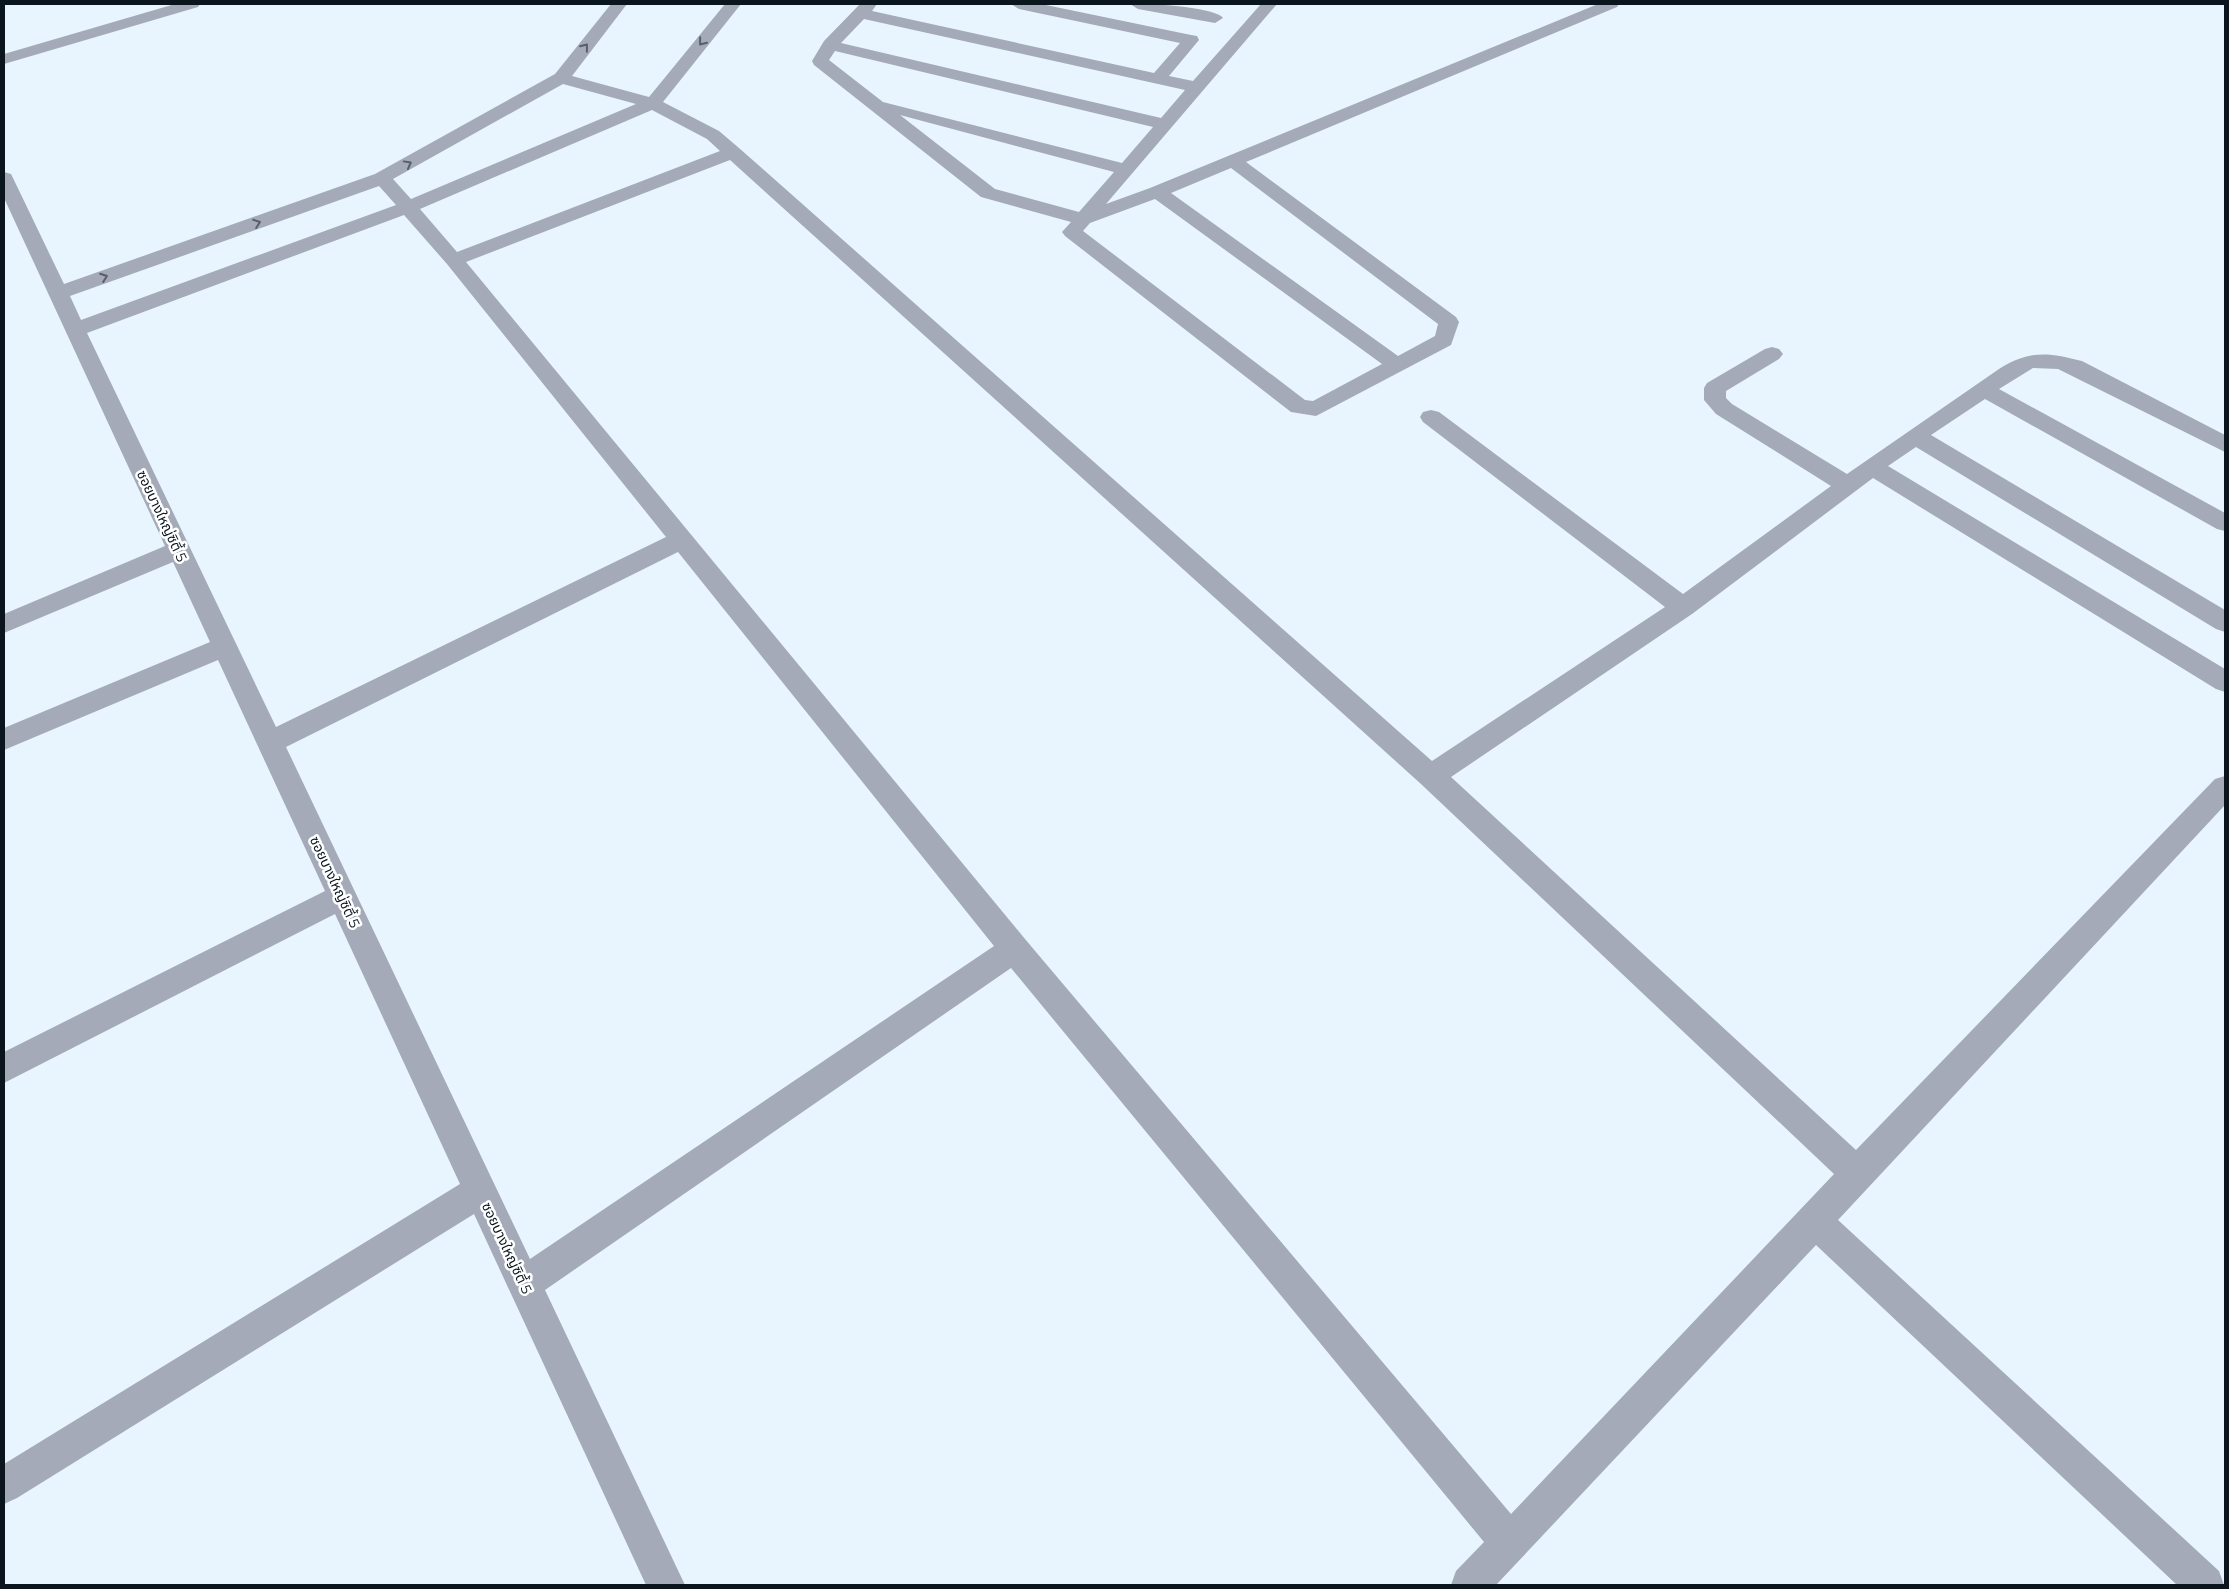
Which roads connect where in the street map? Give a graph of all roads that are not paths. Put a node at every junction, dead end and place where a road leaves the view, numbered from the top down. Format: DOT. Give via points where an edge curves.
graph roads {
  1 [pos="192,4"];
  2 [pos="619,4"];
  3 [pos="733,4"];
  4 [pos="1018,4"];
  5 [pos="1138,4"];
  6 [pos="1269,4"];
  7 [pos="1611,4"];
  8 [pos="865,8"];
  9 [pos="1215,18"];
  10 [pos="830,45"];
  11 [pos="4,58"];
  12 [pos="561,78"];
  13 [pos="1158,79"];
  14 [pos="1195,87"];
  15 [pos="653,103"];
  16 [pos="874,103"];
  17 [pos="1163,124"];
  18 [pos="733,152"];
  19 [pos="1232,160"];
  20 [pos="1126,170"];
  21 [pos="4,178"];
  22 [pos="382,178"];
  23 [pos="1157,192"];
  24 [pos="408,207"];
  25 [pos="1083,218"];
  26 [pos="454,260"];
  27 [pos="58,293"];
  28 [pos="75,330"];
  29 [pos="1772,354"];
  30 [pos="1397,365"];
  31 [pos="1983,389"];
  32 [pos="1431,417"];
  33 [pos="1915,436"];
  34 [pos="2225,444"];
  35 [pos="1872,467"];
  36 [pos="1849,486"];
  37 [pos="2225,523"];
  38 [pos="680,540"];
  39 [pos="178,550"];
  40 [pos="1683,607"];
  41 [pos="2225,622"];
  42 [pos="4,624"];
  43 [pos="224,647"];
  44 [pos="2225,682"];
  45 [pos="4,739"];
  46 [pos="270,743"];
  47 [pos="1431,776"];
  48 [pos="2225,787"];
  49 [pos="341,897"];
  50 [pos="1014,949"];
  51 [pos="4,1068"];
  52 [pos="1858,1173"];
  53 [pos="480,1191"];
  54 [pos="1815,1222"];
  55 [pos="524,1284"];
  56 [pos="4,1485"];
  57 [pos="1510,1544"];
  58 [pos="666,1585"];
  59 [pos="1470,1585"];
  60 [pos="2205,1585"];
  1 -- 11 [label="street"];
  12 -- 2 [label="street, one-way"];
  3 -- 15 [label="street, one-way"];
  4 -- 13 [label="street" via="1191,40"];
  5 -- 9 [label="street"];
  6 -- 14 [label="street"];
  7 -- 19 [label="street"];
  8 -- 10 [label="street"];
  8 -- 13 [label="street"];
  10 -- 16 [label="street" via="820,62"];
  10 -- 17 [label="street"];
  12 -- 15 [label="street"];
  22 -- 12 [label="street, one-way"];
  13 -- 14 [label="street"];
  14 -- 17 [label="street"];
  15 -- 18 [label="street" via="713,135"];
  15 -- 24 [label="street"];
  16 -- 20 [label="street"];
  16 -- 25 [label="street" via="988,193"];
  17 -- 20 [label="street"];
  18 -- 26 [label="street"];
  18 -- 47 [label="street"];
  19 -- 23 [label="street"];
  19 -- 30 [label="street" via="1449,322 1444,340"];
  20 -- 25 [label="street"];
  21 -- 27 [label="street, ซอยบางใหญ่ซิตี้ 5" via="18,225"];
  22 -- 24 [label="street"];
  27 -- 22 [label="street, one-way"];
  23 -- 25 [label="street"];
  23 -- 30 [label="street"];
  24 -- 26 [label="street"];
  24 -- 28 [label="street"];
  25 -- 30 [label="street" via="1072,232 1299,407 1316,409"];
  26 -- 38 [label="street"];
  27 -- 28 [label="street, ซอยบางใหญ่ซิตี้ 5"];
  28 -- 39 [label="street, ซอยบางใหญ่ซิตี้ 5"];
  29 -- 36 [label="street" via="1715,388 1716,400 1724,409"];
  31 -- 33 [label="street"];
  31 -- 34 [label="street" via="2027,360 2061,361"];
  31 -- 37 [label="street"];
  32 -- 40 [label="street"];
  33 -- 35 [label="street"];
  33 -- 41 [label="street"];
  35 -- 36 [label="street"];
  35 -- 44 [label="street"];
  36 -- 40 [label="street"];
  38 -- 46 [label="street"];
  38 -- 50 [label="street"];
  39 -- 42 [label="street"];
  39 -- 43 [label="street, ซอยบางใหญ่ซิตี้ 5"];
  40 -- 47 [label="street"];
  43 -- 45 [label="street"];
  43 -- 46 [label="street, ซอยบางใหญ่ซิตี้ 5"];
  46 -- 49 [label="street, ซอยบางใหญ่ซิตี้ 5"];
  47 -- 52 [label="street"];
  48 -- 52 [label="street"];
  49 -- 51 [label="street"];
  49 -- 53 [label="street, ซอยบางใหญ่ซิตี้ 5"];
  50 -- 55 [label="street"];
  50 -- 57 [label="street"];
  52 -- 54 [label="street"];
  53 -- 55 [label="street, ซอยบางใหญ่ซิตี้ 5"];
  53 -- 56 [label="street"];
  54 -- 57 [label="street"];
  54 -- 60 [label="street"];
  55 -- 58 [label="street, ซอยบางใหญ่ซิตี้ 5"];
  57 -- 59 [label="street"];
}
